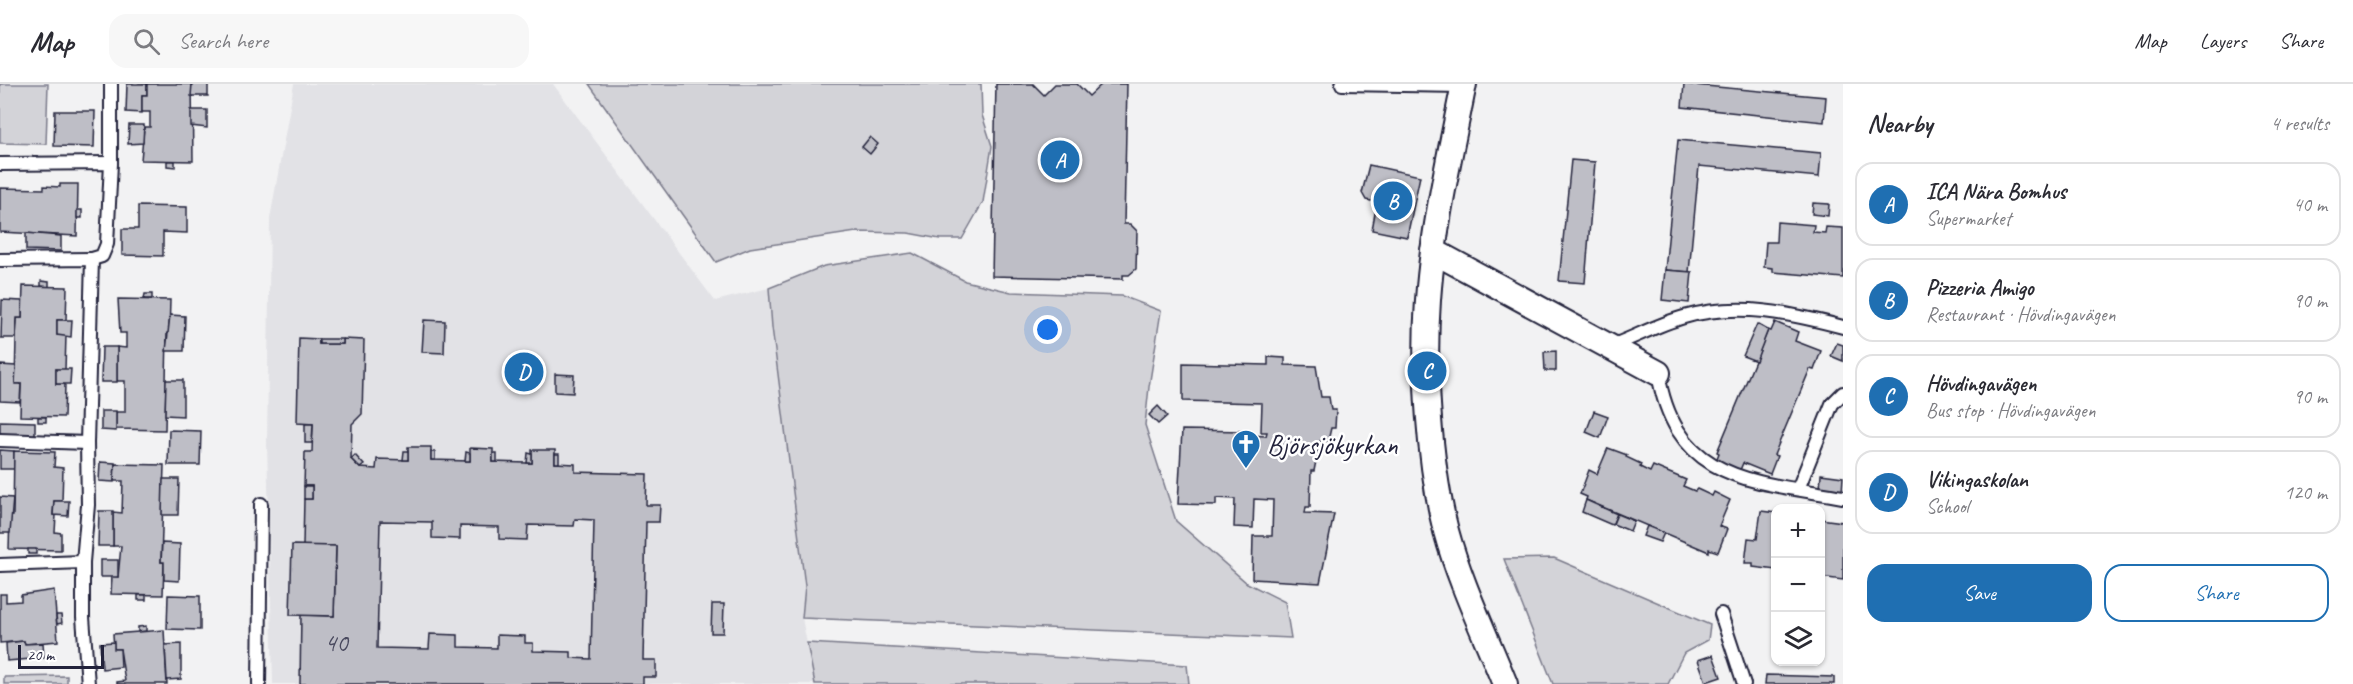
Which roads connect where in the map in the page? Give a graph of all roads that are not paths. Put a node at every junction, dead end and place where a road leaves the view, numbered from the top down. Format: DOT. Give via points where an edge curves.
graph roads {
  1 [pos="111,84"];
  2 [pos="1342,84"];
  3 [pos="1464,85"];
  4 [pos="111,163"];
  5 [pos="0,164"];
  6 [pos="1433,251"];
  7 [pos="93,259"];
  8 [pos="0,260"];
  9 [pos="1843,327"];
  10 [pos="1611,346"];
  11 [pos="1658,373"];
  12 [pos="1843,393"];
  13 [pos="0,440"];
  14 [pos="87,443"];
  15 [pos="1798,489"];
  16 [pos="1843,497"];
  17 [pos="261,504"];
  18 [pos="83,562"];
  19 [pos="0,565"];
  20 [pos="1721,614"];
  21 [pos="88,684"];
  22 [pos="259,684"];
  23 [pos="1505,684"];
  24 [pos="1744,684"];
  1 -- 4 [label="lane"];
  2 -- 3 [label="lane"];
  3 -- 6 [label="street"];
  4 -- 5 [label="lane"];
  4 -- 7 [label="lane" via="107,244 102,256"];
  6 -- 10 [label="street"];
  6 -- 23 [label="street" via="1427,371 1435,471 1446,531"];
  7 -- 8 [label="lane"];
  7 -- 14 [label="lane"];
  9 -- 10 [label="lane" via="1773,311 1717,310 1682,318"];
  10 -- 11 [label="street"];
  11 -- 15 [label="lane" via="1662,396 1690,449 1719,469 1754,481"];
  12 -- 15 [label="lane" via="1832,405"];
  13 -- 14 [label="lane"];
  14 -- 18 [label="lane" via="88,505"];
  15 -- 16 [label="lane"];
  17 -- 22 [label="lane"];
  18 -- 19 [label="lane"];
  18 -- 21 [label="lane"];
  20 -- 24 [label="lane"];
}
